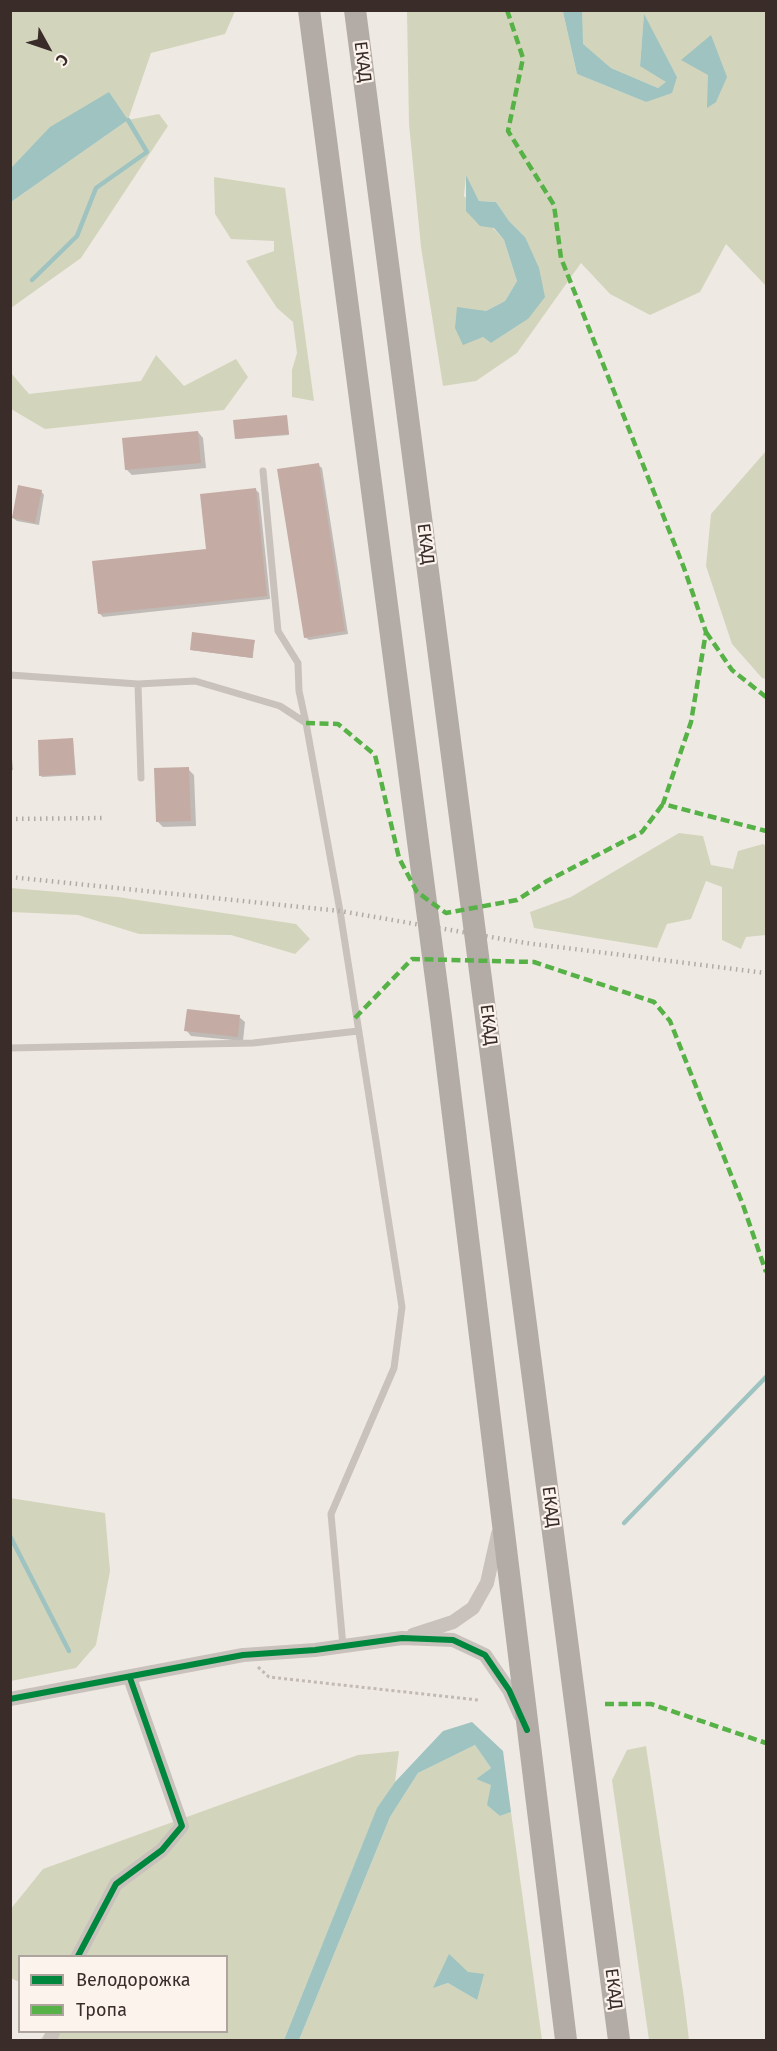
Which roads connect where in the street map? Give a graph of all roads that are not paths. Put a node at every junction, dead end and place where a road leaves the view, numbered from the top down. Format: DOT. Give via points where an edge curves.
graph roads {
  1 [pos="309,10"];
  2 [pos="357,19"];
  3 [pos="263,471"];
  4 [pos="10,675"];
  5 [pos="138,684"];
  6 [pos="306,723"];
  7 [pos="141,778"];
  8 [pos="358,1031"];
  9 [pos="10,1048"];
  10 [pos="501,1510"];
  11 [pos="402,1638"];
  12 [pos="343,1646"];
  13 [pos="130,1678"];
  14 [pos="10,1699"];
  15 [pos="527,1730"];
  16 [pos="79,1955"];
  17 [pos="566,2040"];
  18 [pos="620,2040"];
  1 -- 10 [label="highway" via="441,1017"];
  2 -- 18 [label="highway, ЕКАД"];
  3 -- 6 [label="lane" via="278,631 298,663"];
  4 -- 5 [label="lane"];
  5 -- 6 [label="lane" via="195,681 280,706"];
  5 -- 7 [label="lane"];
  6 -- 8 [label="lane"];
  8 -- 9 [label="lane" via="253,1043"];
  8 -- 12 [label="lane" via="402,1307 394,1368 331,1514"];
  10 -- 11 [label="street" via="487,1583 473,1608 453,1622"];
  10 -- 15 [label="highway"];
  11 -- 12 [label="street"];
  11 -- 15 [label="street" via="453,1640 485,1655 509,1690"];
  12 -- 13 [label="street" via="243,1655"];
  13 -- 14 [label="street"];
  13 -- 16 [label="street" via="182,1826 162,1850 116,1884"];
  15 -- 17 [label="highway"];
}
